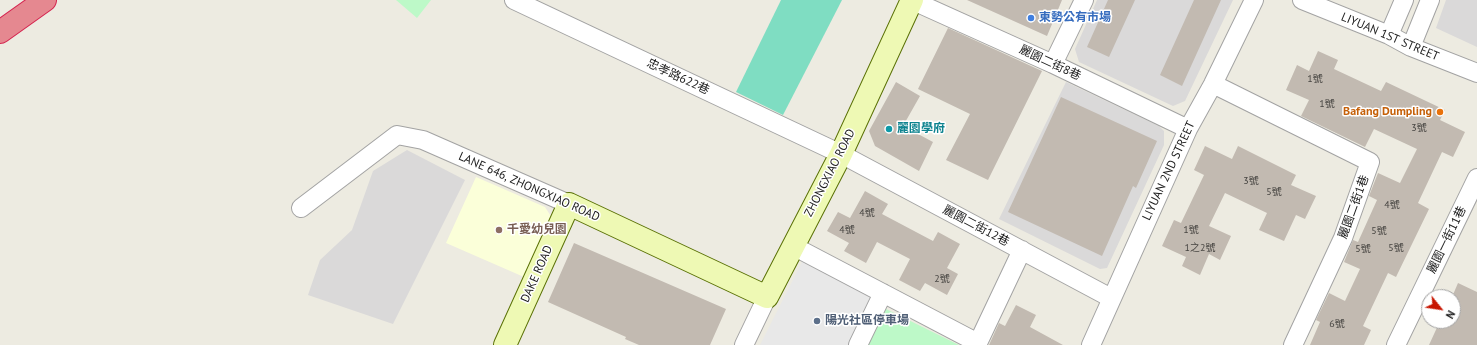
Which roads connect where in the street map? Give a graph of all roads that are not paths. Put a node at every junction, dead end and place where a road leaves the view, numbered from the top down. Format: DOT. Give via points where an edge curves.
graph roads {
  1 [pos="45,0"];
  2 [pos="514,0"];
  3 [pos="912,0"];
  4 [pos="1084,0"];
  5 [pos="1254,0"];
  6 [pos="1302,0"];
  7 [pos="1404,0"];
  8 [pos="1430,0"];
  9 [pos="0,32"];
  10 [pos="1389,35"];
  11 [pos="1411,47"];
  12 [pos="1053,64"];
  13 [pos="1477,73"];
  14 [pos="1213,84"];
  15 [pos="1188,128"];
  16 [pos="841,154"];
  17 [pos="1477,178"];
  18 [pos="569,204"];
  19 [pos="301,208"];
  20 [pos="793,246"];
  21 [pos="1022,250"];
  22 [pos="883,293"];
  23 [pos="767,297"];
  24 [pos="1111,298"];
  25 [pos="978,344"];
  26 [pos="505,345"];
  27 [pos="744,345"];
  28 [pos="858,345"];
  29 [pos="1091,345"];
  30 [pos="1293,345"];
  31 [pos="1396,345"];
  1 -- 9 [label="highway"];
  2 -- 16 [label="street, 忠孝路622巷"];
  3 -- 12 [label="street, 麗園二街8巷"];
  3 -- 16 [label="street, ZHONGXIAO ROAD"];
  4 -- 12 [label="street"];
  5 -- 14 [label="street, LIYUAN 2ND STREET"];
  6 -- 10 [label="street, LIYUAN 1ST STREET"];
  7 -- 10 [label="street"];
  8 -- 11 [label="street"];
  10 -- 11 [label="street, LIYUAN 1ST STREET"];
  11 -- 13 [label="street, LIYUAN 1ST STREET"];
  12 -- 15 [label="street, 麗園二街8巷"];
  14 -- 15 [label="street, LIYUAN 2ND STREET"];
  14 -- 30 [label="street, 麗園二街1巷" via="1370,162 1342,238"];
  15 -- 24 [label="street, LIYUAN 2ND STREET"];
  16 -- 20 [label="street, ZHONGXIAO ROAD"];
  16 -- 21 [label="street, 麗園二街12巷"];
  17 -- 31 [label="street, 麗園一街11巷"];
  18 -- 19 [label="street, LANE 646, ZHONGXIAO ROAD" via="423,140 397,135"];
  18 -- 23 [label="street, LANE 646, ZHONGXIAO ROAD"];
  18 -- 26 [label="street, DAKE ROAD"];
  20 -- 22 [label="street"];
  20 -- 23 [label="street, ZHONGXIAO ROAD"];
  21 -- 24 [label="street, 麗園二街12巷"];
  21 -- 25 [label="street"];
  22 -- 25 [label="street"];
  22 -- 28 [label="street"];
  23 -- 27 [label="street, ZHONGXIAO ROAD"];
  24 -- 29 [label="street, LIYUAN 2ND STREET"];
}
